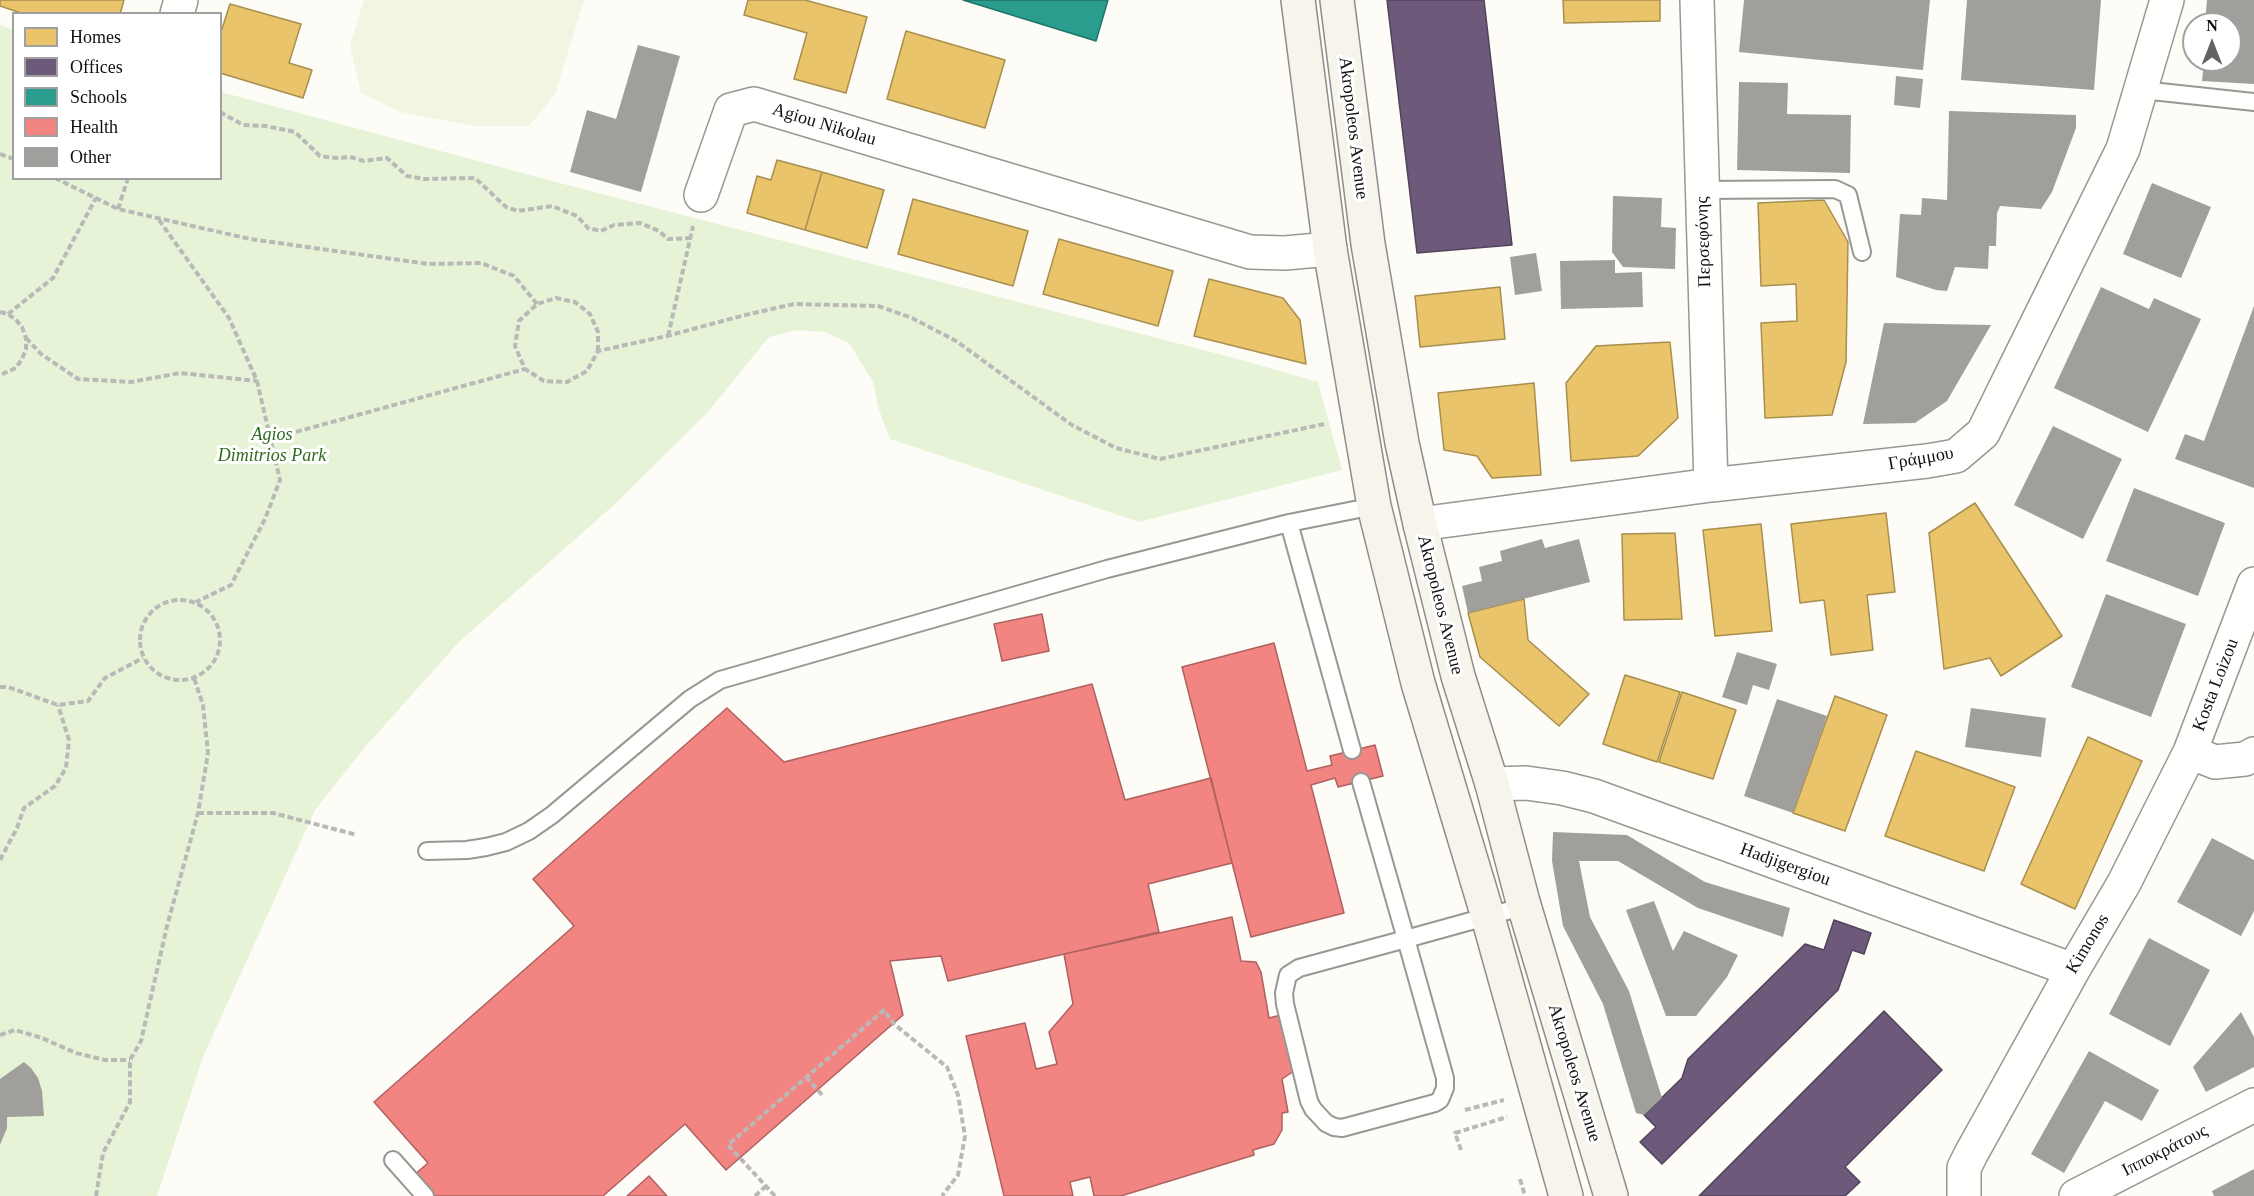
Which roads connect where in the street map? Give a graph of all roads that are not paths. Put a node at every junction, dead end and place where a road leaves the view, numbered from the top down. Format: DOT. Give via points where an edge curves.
graph roads {
  1 [pos="1298,0"];
  2 [pos="1337,0"];
  3 [pos="1697,0"];
  4 [pos="2167,0"];
  5 [pos="2142,90"];
  6 [pos="2254,102"];
  7 [pos="1702,190"];
  8 [pos="701,195"];
  9 [pos="1330,249"];
  10 [pos="1862,252"];
  11 [pos="1711,485"];
  12 [pos="1374,506"];
  13 [pos="1289,523"];
  14 [pos="1420,524"];
  15 [pos="2254,584"];
  16 [pos="1352,750"];
  17 [pos="2190,753"];
  18 [pos="2254,754"];
  19 [pos="1361,782"];
  20 [pos="1492,784"];
  21 [pos="427,851"];
  22 [pos="1525,906"];
  23 [pos="1488,917"];
  24 [pos="1406,939"];
  25 [pos="2073,970"];
  26 [pos="2254,1105"];
  27 [pos="393,1160"];
  28 [pos="425,1196"];
  29 [pos="1566,1196"];
  30 [pos="1611,1196"];
  31 [pos="1964,1196"];
  32 [pos="2076,1196"];
  1 -- 9 [label="main road, Akropoleos Avenue"];
  2 -- 14 [label="main road, Akropoleos Avenue" via="1368,244"];
  3 -- 7 [label="street, Περσεφόνης"];
  4 -- 5 [label="street, Γράμμου"];
  5 -- 6 [label="lane"];
  5 -- 11 [label="street, Γράμμου" via="2123,149 1983,433 1956,456"];
  7 -- 10 [label="lane" via="1835,189 1848,195"];
  7 -- 11 [label="street, Περσεφόνης"];
  8 -- 9 [label="street, Agiou Nikolau" via="730,110 754,104 1005,167 1250,252"];
  9 -- 12 [label="main road, Akropoleos Avenue"];
  11 -- 14 [label="street, Γράμμου"];
  12 -- 13 [label="lane"];
  12 -- 23 [label="main road, Akropoleos Avenue" via="1418,682"];
  13 -- 16 [label="lane"];
  13 -- 21 [label="lane" via="1107,569 720,680 690,699 530,831 506,842 467,850"];
  14 -- 20 [label="main road, Akropoleos Avenue" via="1458,676"];
  15 -- 17 [label="street, Kosta Loizou"];
  17 -- 18 [label="street" via="2215,762 2245,759"];
  17 -- 25 [label="street, Kimonos" via="2124,883"];
  19 -- 24 [label="lane"];
  20 -- 22 [label="main road, Akropoleos Avenue"];
  20 -- 25 [label="street, Hadjigergiou" via="1526,783 1594,796"];
  22 -- 23 [label="lane"];
  22 -- 30 [label="main road, Akropoleos Avenue"];
  23 -- 24 [label="lane"];
  23 -- 29 [label="main road, Akropoleos Avenue"];
  24 -- 24 [label="lane" via="1294,970 1288,975 1286,1004 1310,1101 1319,1118 1334,1127 1435,1103 1444,1094 1445,1078"];
  25 -- 31 [label="street, Kimonos" via="1964,1168"];
  26 -- 32 [label="street, Ιπποκράτους"];
  27 -- 28 [label="lane"];
}
